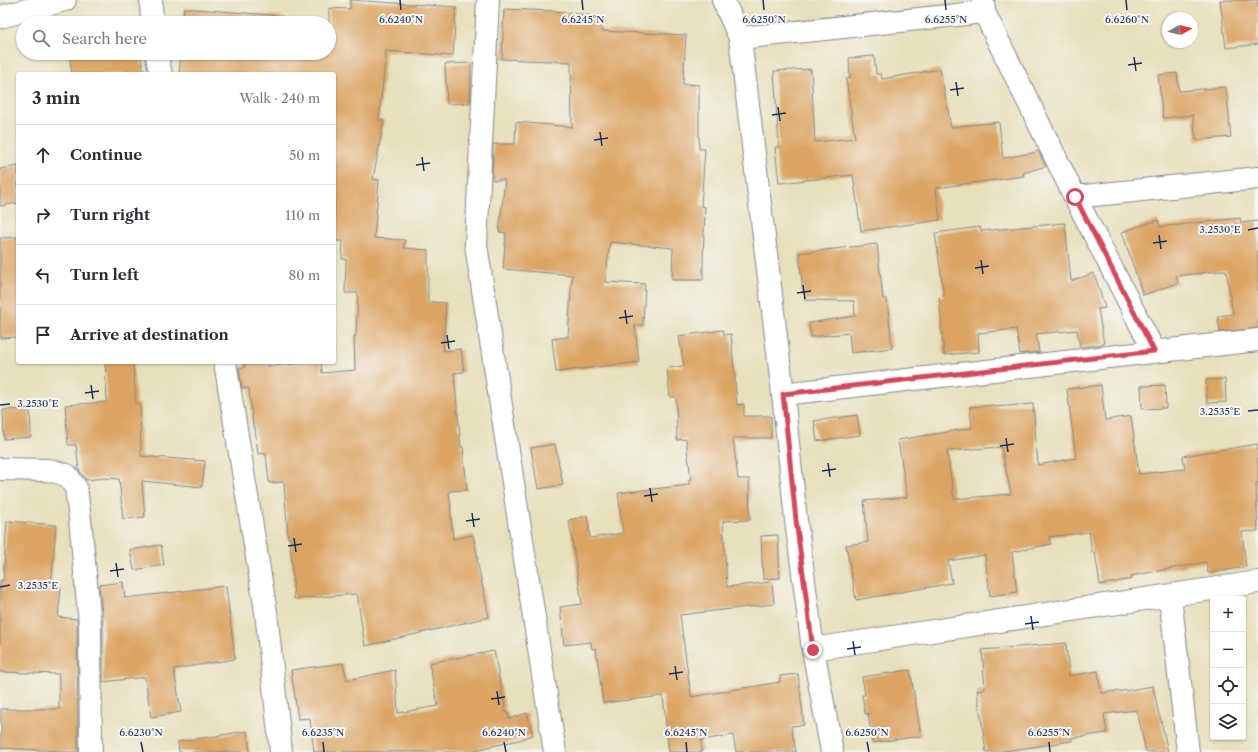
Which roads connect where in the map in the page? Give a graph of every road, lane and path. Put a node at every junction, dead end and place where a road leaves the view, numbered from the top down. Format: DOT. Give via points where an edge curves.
graph roads {
  1 [pos="65,0"];
  2 [pos="151,0"];
  3 [pos="488,0"];
  4 [pos="723,0"];
  5 [pos="983,6"];
  6 [pos="0,16"];
  7 [pos="152,16"];
  8 [pos="740,38"];
  9 [pos="158,60"];
  10 [pos="161,72"];
  11 [pos="1258,178"];
  12 [pos="1075,197"];
  13 [pos="1258,340"];
  14 [pos="1154,351"];
  15 [pos="225,364"];
  16 [pos="783,394"];
  17 [pos="0,469"];
  18 [pos="1258,582"];
  19 [pos="1170,596"];
  20 [pos="813,650"];
  21 [pos="91,752"];
  22 [pos="281,752"];
  23 [pos="555,752"];
  24 [pos="832,752"];
  25 [pos="1188,752"];
  1 -- 6 [label="street"];
  2 -- 7 [label="street"];
  3 -- 23 [label="street" via="476,245"];
  4 -- 8 [label="street"];
  5 -- 8 [label="street"];
  5 -- 12 [label="street"];
  8 -- 16 [label="street"];
  9 -- 10 [label="street"];
  11 -- 12 [label="street"];
  12 -- 14 [label="street"];
  13 -- 14 [label="street"];
  14 -- 16 [label="street"];
  15 -- 22 [label="street" via="266,612"];
  16 -- 20 [label="street"];
  17 -- 21 [label="street" via="48,470 67,475 76,488 90,625"];
  18 -- 19 [label="street"];
  19 -- 20 [label="street"];
  19 -- 25 [label="street"];
  20 -- 24 [label="street"];
}
